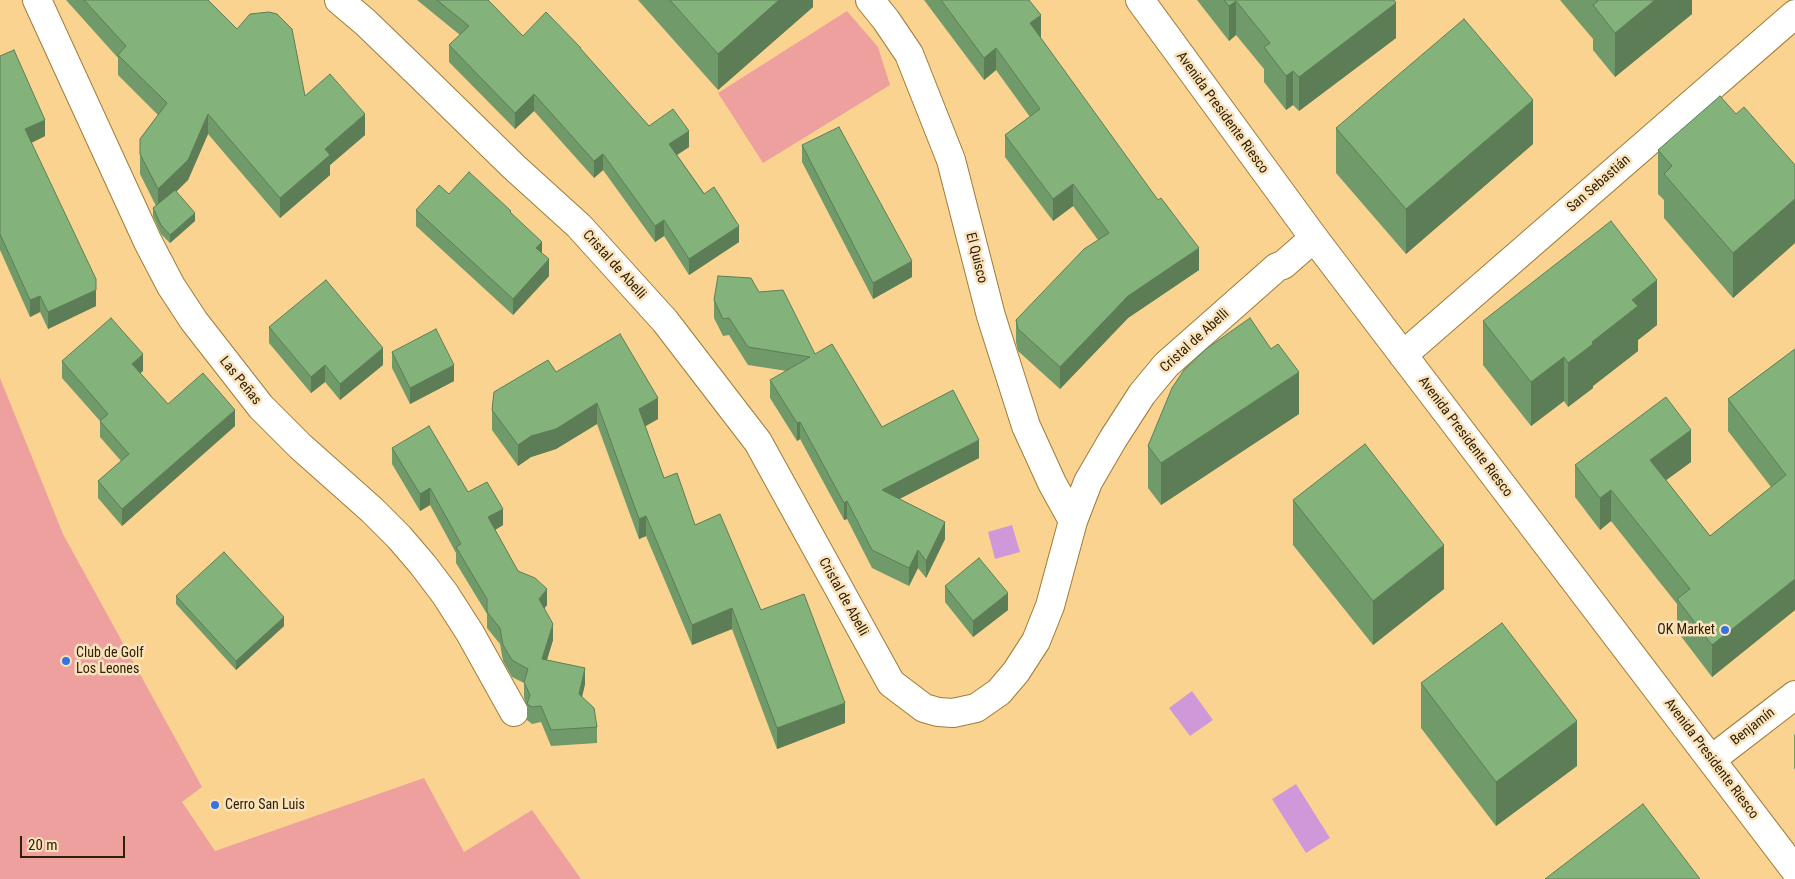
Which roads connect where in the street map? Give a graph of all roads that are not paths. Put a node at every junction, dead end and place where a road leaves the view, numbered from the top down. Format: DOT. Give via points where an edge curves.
graph roads {
  1 [pos="38,0"];
  2 [pos="339,0"];
  3 [pos="870,0"];
  4 [pos="1140,0"];
  5 [pos="1795,14"];
  6 [pos="1314,238"];
  7 [pos="1402,355"];
  8 [pos="1073,521"];
  9 [pos="1795,695"];
  10 [pos="514,712"];
  11 [pos="1712,759"];
  12 [pos="1795,870"];
  1 -- 10 [label="street, Las Peñas" via="148,242 194,321 261,407 372,510 423,565 470,632"];
  2 -- 8 [label="street, Cristal de Abelli" via="579,226 666,321 758,442 891,683 924,708 953,713 976,708 999,692 1016,672 1036,641 1050,606"];
  3 -- 8 [label="street, El Quisco" via="909,54 951,160 991,316 1026,426"];
  4 -- 6 [label="street, Avenida Presidente Riesco"];
  5 -- 7 [label="street, San Sebastián"];
  6 -- 7 [label="street, Avenida Presidente Riesco"];
  6 -- 8 [label="street, Cristal de Abelli" via="1166,365 1142,394 1113,439 1088,482"];
  7 -- 11 [label="street, Avenida Presidente Riesco"];
  9 -- 11 [label="street, Benjamín"];
  11 -- 12 [label="street, Avenida Presidente Riesco"];
}
